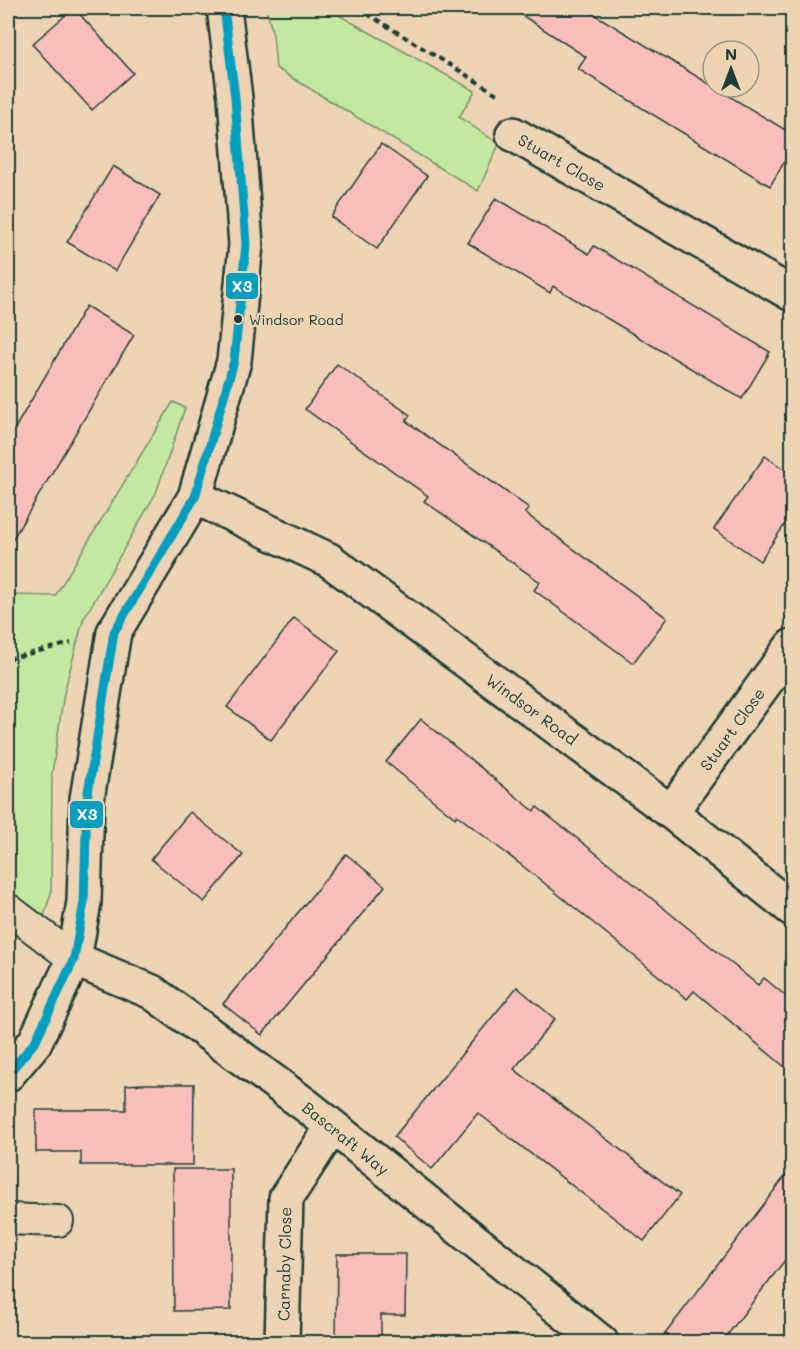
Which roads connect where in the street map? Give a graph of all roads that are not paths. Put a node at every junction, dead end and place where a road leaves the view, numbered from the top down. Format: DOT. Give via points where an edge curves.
graph roads {
  1 [pos="224,8"];
  2 [pos="513,134"];
  3 [pos="792,294"];
  4 [pos="195,497"];
  5 [pos="792,646"];
  6 [pos="671,812"];
  7 [pos="8,909"];
  8 [pos="792,909"];
  9 [pos="74,959"];
  10 [pos="8,1074"];
  11 [pos="332,1127"];
  12 [pos="8,1219"];
  13 [pos="58,1221"];
  14 [pos="282,1342"];
  15 [pos="602,1342"];
  1 -- 4 [label="street" via="246,245 234,361"];
  2 -- 3 [label="street, Stuart Close"];
  4 -- 6 [label="street, Windsor Road" via="329,560"];
  4 -- 9 [label="street" via="114,632 87,800 84,902"];
  5 -- 6 [label="street, Stuart Close"];
  6 -- 8 [label="street, Windsor Road"];
  7 -- 9 [label="lane"];
  9 -- 10 [label="street" via="35,1042"];
  9 -- 11 [label="street, Bascraft Way" via="152,992"];
  11 -- 14 [label="street, Carnaby Close" via="285,1198"];
  11 -- 15 [label="street, Bascraft Way"];
  12 -- 13 [label="lane"];
}
